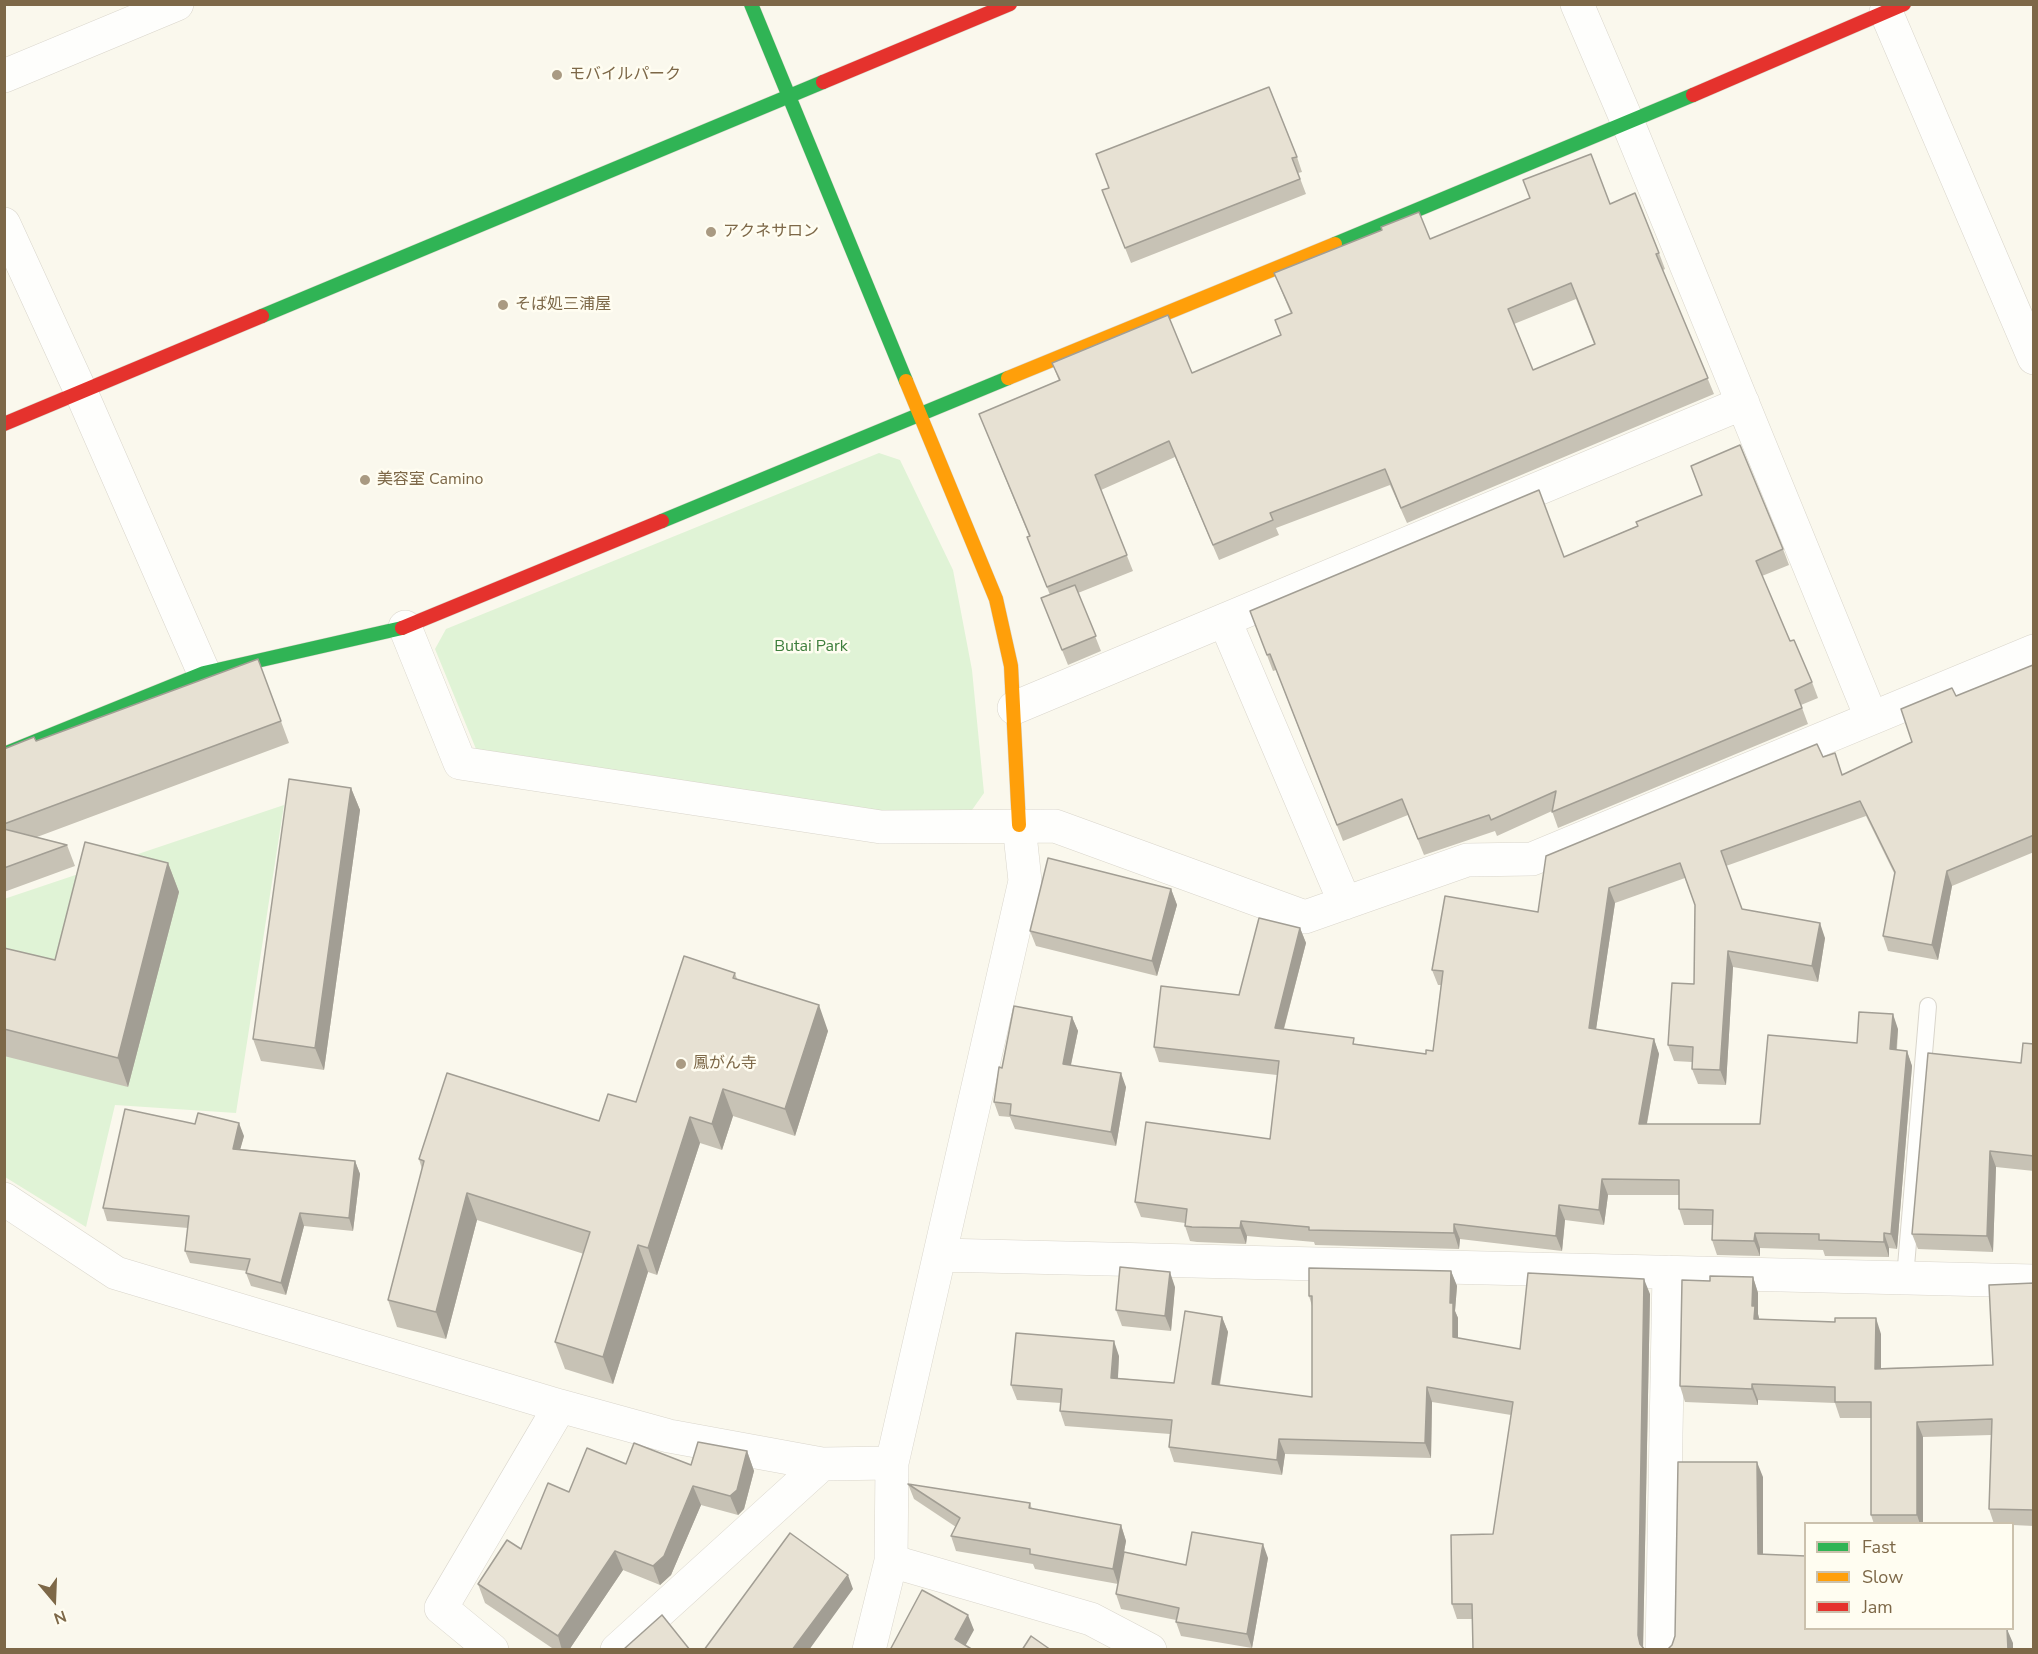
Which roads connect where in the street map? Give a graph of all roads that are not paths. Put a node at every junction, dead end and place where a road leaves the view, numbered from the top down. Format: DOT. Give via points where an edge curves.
graph roads {
  1 [pos="177,4"];
  2 [pos="751,4"];
  3 [pos="1010,4"];
  4 [pos="1577,4"];
  5 [pos="1895,8"];
  6 [pos="4,76"];
  7 [pos="789,97"];
  8 [pos="1628,123"];
  9 [pos="4,224"];
  10 [pos="2034,358"];
  11 [pos="81,392"];
  12 [pos="1743,403"];
  13 [pos="921,414"];
  14 [pos="4,424"];
  15 [pos="1225,621"];
  16 [pos="405,627"];
  17 [pos="2034,651"];
  18 [pos="204,673"];
  19 [pos="1014,708"];
  20 [pos="1870,717"];
  21 [pos="4,754"];
  22 [pos="1019,825"];
  23 [pos="1346,903"];
  24 [pos="1928,1006"];
  25 [pos="4,1199"];
  26 [pos="940,1255"];
  27 [pos="1670,1272"];
  28 [pos="1905,1278"];
  29 [pos="2034,1281"];
  30 [pos="560,1407"];
  31 [pos="892,1463"];
  32 [pos="822,1464"];
  33 [pos="891,1561"];
  34 [pos="492,1650"];
  35 [pos="617,1650"];
  36 [pos="869,1650"];
  37 [pos="1150,1650"];
  38 [pos="1662,1650"];
  1 -- 6 [label="street"];
  2 -- 7 [label="street"];
  3 -- 7 [label="street"];
  4 -- 8 [label="street"];
  5 -- 8 [label="street"];
  5 -- 10 [label="street"];
  7 -- 11 [label="street"];
  7 -- 13 [label="street"];
  8 -- 12 [label="street"];
  8 -- 13 [label="street"];
  9 -- 11 [label="street"];
  11 -- 14 [label="street"];
  11 -- 18 [label="street"];
  12 -- 15 [label="street"];
  12 -- 20 [label="street"];
  13 -- 16 [label="street"];
  13 -- 19 [label="street" via="996,599 1011,666"];
  15 -- 19 [label="street"];
  15 -- 23 [label="street"];
  16 -- 18 [label="street"];
  16 -- 22 [label="street" via="460,763 880,827"];
  17 -- 20 [label="street"];
  18 -- 21 [label="street"];
  19 -- 22 [label="street"];
  20 -- 23 [label="street" via="1532,859 1467,860"];
  22 -- 23 [label="street" via="1055,826 1305,917"];
  22 -- 26 [label="street" via="1025,881"];
  24 -- 28 [label="lane"];
  25 -- 30 [label="street" via="116,1273"];
  26 -- 27 [label="street"];
  26 -- 31 [label="street"];
  27 -- 28 [label="street"];
  27 -- 38 [label="street"];
  28 -- 29 [label="street"];
  30 -- 32 [label="street" via="669,1436"];
  30 -- 34 [label="street" via="441,1608"];
  31 -- 32 [label="street"];
  31 -- 33 [label="street"];
  32 -- 35 [label="street"];
  33 -- 36 [label="street"];
  33 -- 37 [label="street" via="1091,1619"];
}
